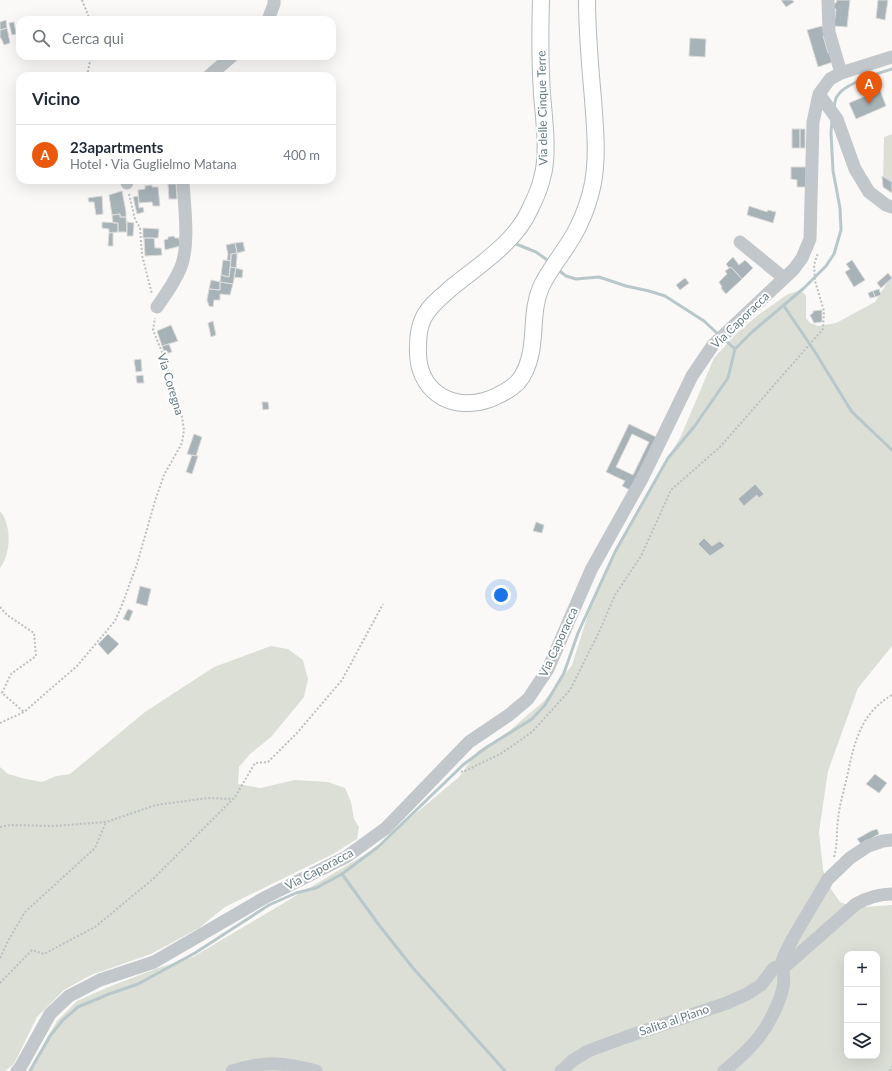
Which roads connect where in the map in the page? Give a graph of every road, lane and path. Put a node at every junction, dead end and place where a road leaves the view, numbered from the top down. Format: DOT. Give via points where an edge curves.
graph roads {
  1 [pos="82,0"];
  2 [pos="274,0"];
  3 [pos="541,0"];
  4 [pos="587,0"];
  5 [pos="828,0"];
  6 [pos="88,16"];
  7 [pos="270,16"];
  8 [pos="892,57"];
  9 [pos="90,60"];
  10 [pos="227,60"];
  11 [pos="88,72"];
  12 [pos="214,72"];
  13 [pos="841,73"];
  14 [pos="819,94"];
  15 [pos="128,184"];
  16 [pos="183,184"];
  17 [pos="892,207"];
  18 [pos="740,242"];
  19 [pos="819,250"];
  20 [pos="784,278"];
  21 [pos="157,307"];
  22 [pos="383,604"];
  23 [pos="0,607"];
  24 [pos="892,695"];
  25 [pos="24,712"];
  26 [pos="0,723"];
  27 [pos="447,766"];
  28 [pos="232,799"];
  29 [pos="106,822"];
  30 [pos="0,827"];
  31 [pos="892,840"];
  32 [pos="834,858"];
  33 [pos="892,894"];
  34 [pos="0,958"];
  35 [pos="781,968"];
  36 [pos="0,983"];
  37 [pos="892,1066"];
  38 [pos="16,1071"];
  39 [pos="232,1071"];
  40 [pos="316,1071"];
  41 [pos="561,1071"];
  42 [pos="724,1071"];
  43 [pos="890,1071"];
  1 -- 6 [label="path"];
  2 -- 7 [label="street"];
  3 -- 4 [label="main road, Via delle Cinque Terre" via="545,137 543,178 530,211 521,225 494,254 433,305 423,318 419,333 419,365 426,382 447,400 459,403 493,398 517,383 522,376 530,355 535,309 542,286 578,228 589,202 596,158"];
  5 -- 13 [label="street" via="829,32"];
  8 -- 13 [label="street, Via Caporacca"];
  9 -- 11 [label="path"];
  10 -- 12 [label="street"];
  13 -- 14 [label="street, Via Caporacca" via="830,80"];
  14 -- 17 [label="street" via="837,119 855,169 869,192"];
  14 -- 20 [label="street, Via Caporacca" via="813,122 810,239 802,258"];
  15 -- 21 [label="path" via="135,219 140,228 142,255"];
  16 -- 21 [label="street" via="186,239 181,266 172,286"];
  18 -- 20 [label="street"];
  19 -- 27 [label="path" via="814,265 815,281 824,311 823,329 720,447 671,490 641,556 614,595 600,630 570,690 532,732 502,753 463,772"];
  20 -- 27 [label="street, Via Caporacca" via="713,345 692,376 643,477 591,570 548,669 528,699 469,742"];
  21 -- 25 [label="path, Via Coregna" via="153,330 181,411 184,430 182,443 162,481 137,564 115,621 77,666"];
  22 -- 28 [label="path" via="342,680 297,733 268,762 255,763"];
  23 -- 25 [label="path" via="34,633 36,656 11,674 2,693"];
  24 -- 32 [label="path" via="868,715 853,745 838,820 838,844"];
  25 -- 26 [label="path, Via Coregna"];
  27 -- 38 [label="street, Via Caporacca" via="386,828 346,858 264,898 154,962 100,980 69,996 50,1014"];
  28 -- 29 [label="path" via="208,798 156,805"];
  28 -- 36 [label="path" via="133,897 95,927 44,954 32,950"];
  29 -- 30 [label="path"];
  29 -- 34 [label="path" via="95,848 25,912"];
  31 -- 35 [label="street" via="868,846 850,858 828,879 793,938"];
  33 -- 35 [label="street, Salita al Piano" via="867,898 856,904"];
  35 -- 41 [label="street, Salita al Piano" via="773,969 761,985 747,994 588,1051"];
  35 -- 42 [label="street" via="783,988 769,1021 759,1037"];
  37 -- 43 [label="path"];
  39 -- 40 [label="street" via="275,1063"];
}
